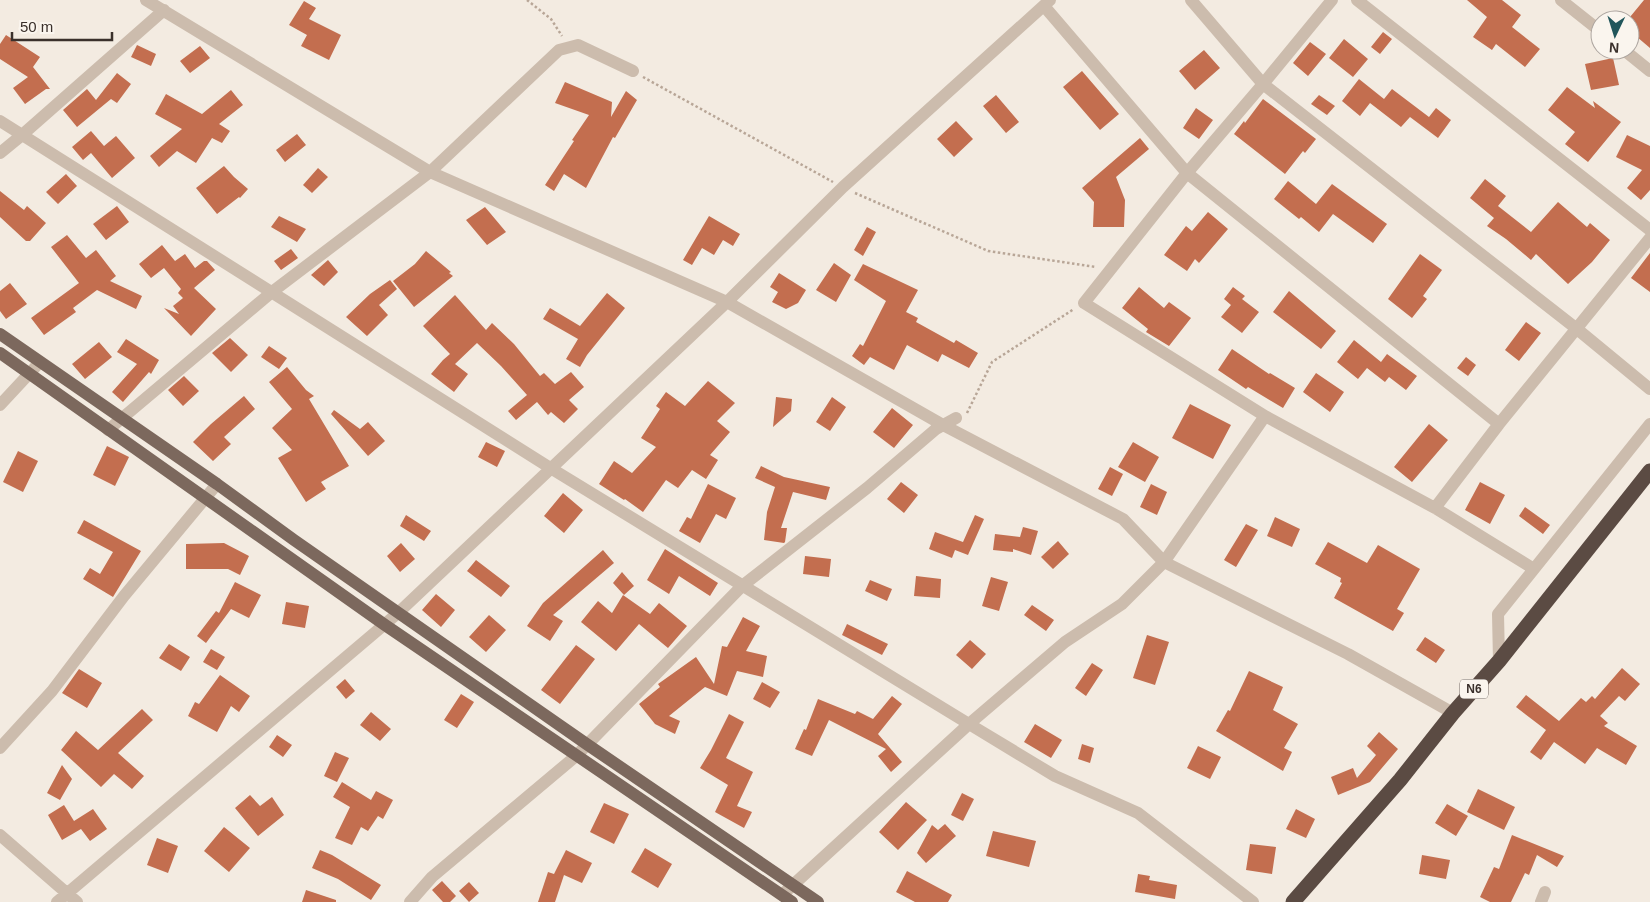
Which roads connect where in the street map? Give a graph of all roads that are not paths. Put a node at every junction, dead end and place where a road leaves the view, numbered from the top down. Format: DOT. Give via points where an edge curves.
graph roads {
  1 [pos="146,0"];
  2 [pos="1191,0"];
  3 [pos="1332,0"];
  4 [pos="1357,0"];
  5 [pos="1561,0"];
  6 [pos="1582,0"];
  7 [pos="1047,3"];
  8 [pos="164,10"];
  9 [pos="1574,10"];
  10 [pos="1590,23"];
  11 [pos="1636,60"];
  12 [pos="633,71"];
  13 [pos="1650,71"];
  14 [pos="1263,84"];
  15 [pos="0,121"];
  16 [pos="22,135"];
  17 [pos="0,153"];
  18 [pos="430,172"];
  19 [pos="1187,174"];
  20 [pos="1650,230"];
  21 [pos="1650,238"];
  22 [pos="272,292"];
  23 [pos="727,302"];
  24 [pos="1577,329"];
  25 [pos="0,334"];
  26 [pos="0,353"];
  27 [pos="40,362"];
  28 [pos="28,373"];
  29 [pos="1650,389"];
  30 [pos="0,405"];
  31 [pos="1265,416"];
  32 [pos="121,418"];
  33 [pos="956,418"];
  34 [pos="1499,424"];
  35 [pos="1650,424"];
  36 [pos="943,425"];
  37 [pos="108,430"];
  38 [pos="552,469"];
  39 [pos="1650,471"];
  40 [pos="217,484"];
  41 [pos="205,497"];
  42 [pos="1435,508"];
  43 [pos="1164,562"];
  44 [pos="1534,569"];
  45 [pos="742,586"];
  46 [pos="398,613"];
  47 [pos="385,625"];
  48 [pos="1499,661"];
  49 [pos="1453,713"];
  50 [pos="969,724"];
  51 [pos="588,745"];
  52 [pos="0,748"];
  53 [pos="576,756"];
  54 [pos="0,835"];
  55 [pos="795,886"];
  56 [pos="72,898"];
  57 [pos="787,899"];
  58 [pos="57,902"];
  59 [pos="410,902"];
  60 [pos="818,902"];
  61 [pos="1253,902"];
  62 [pos="1293,902"];
  1 -- 8 [label="street"];
  2 -- 14 [label="street"];
  3 -- 14 [label="street"];
  4 -- 20 [label="street"];
  5 -- 9 [label="street"];
  6 -- 9 [label="street"];
  7 -- 19 [label="street"];
  7 -- 23 [label="street" via="843,187"];
  8 -- 16 [label="street"];
  8 -- 18 [label="street"];
  9 -- 10 [label="street"];
  11 -- 13 [label="street"];
  12 -- 18 [label="street" via="578,45 559,50"];
  14 -- 19 [label="street"];
  14 -- 24 [label="street"];
  15 -- 16 [label="street"];
  16 -- 17 [label="street"];
  16 -- 22 [label="street"];
  18 -- 22 [label="street"];
  18 -- 23 [label="street"];
  19 -- 31 [label="street" via="1084,302"];
  19 -- 34 [label="street"];
  21 -- 24 [label="street"];
  22 -- 32 [label="street"];
  22 -- 38 [label="street"];
  23 -- 36 [label="street"];
  23 -- 38 [label="street"];
  24 -- 29 [label="street"];
  24 -- 34 [label="street"];
  25 -- 27 [label="main road"];
  26 -- 28 [label="main road"];
  27 -- 28 [label="street"];
  27 -- 32 [label="main road"];
  28 -- 30 [label="street"];
  28 -- 37 [label="main road"];
  31 -- 42 [label="street"];
  31 -- 43 [label="street"];
  32 -- 37 [label="street"];
  32 -- 40 [label="main road"];
  33 -- 36 [label="street"];
  34 -- 42 [label="street"];
  35 -- 44 [label="street"];
  36 -- 43 [label="street" via="1123,519"];
  36 -- 45 [label="street"];
  37 -- 41 [label="main road"];
  38 -- 45 [label="street"];
  38 -- 46 [label="street"];
  39 -- 48 [label="highway, N6"];
  40 -- 41 [label="street"];
  40 -- 46 [label="main road"];
  41 -- 47 [label="main road"];
  41 -- 52 [label="street" via="52,691"];
  42 -- 44 [label="street"];
  43 -- 49 [label="street" via="1348,654"];
  43 -- 50 [label="street" via="1122,604 1065,642"];
  44 -- 48 [label="street" via="1498,614"];
  45 -- 50 [label="street"];
  45 -- 51 [label="street"];
  46 -- 47 [label="street"];
  46 -- 51 [label="main road"];
  47 -- 53 [label="main road"];
  47 -- 56 [label="street"];
  48 -- 49 [label="highway, N6"];
  49 -- 62 [label="highway, N6" via="1400,780"];
  50 -- 55 [label="street" via="847,834"];
  50 -- 61 [label="street" via="1055,776 1138,813"];
  51 -- 53 [label="street"];
  51 -- 55 [label="main road"];
  53 -- 57 [label="main road"];
  53 -- 59 [label="street" via="432,876"];
  54 -- 56 [label="street"];
  55 -- 57 [label="street"];
  55 -- 60 [label="main road"];
  56 -- 58 [label="street"];
}
